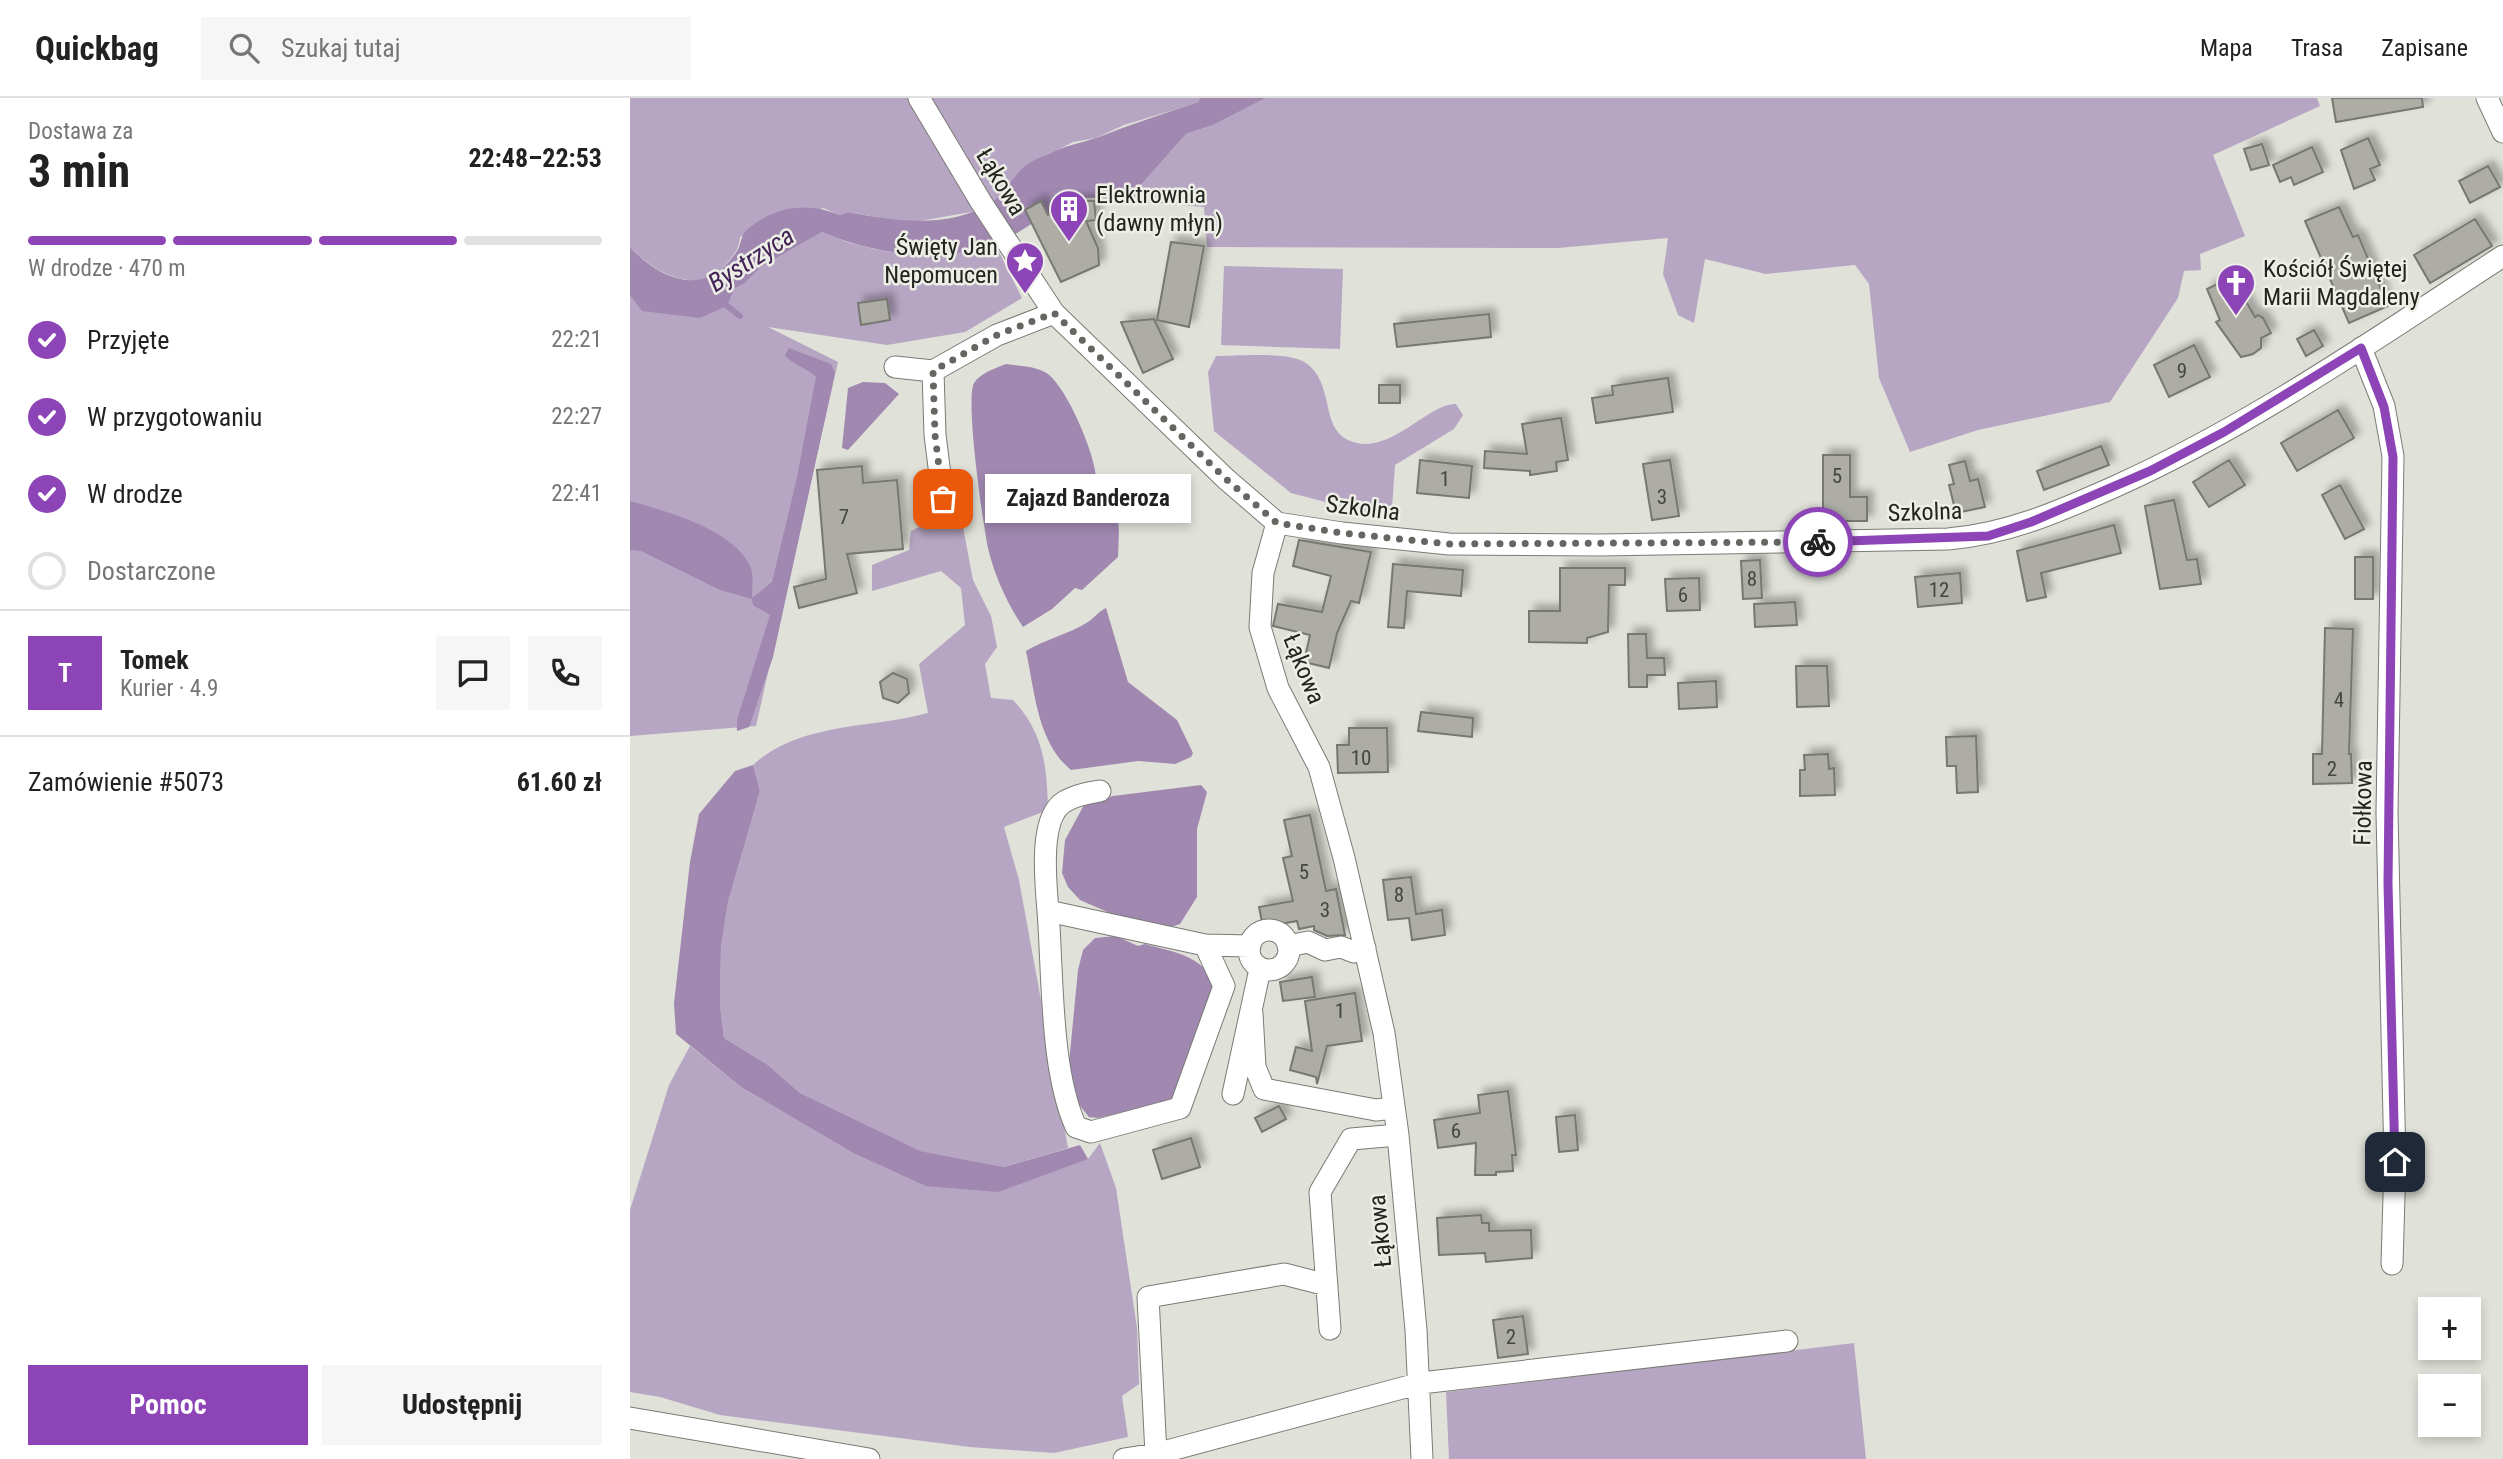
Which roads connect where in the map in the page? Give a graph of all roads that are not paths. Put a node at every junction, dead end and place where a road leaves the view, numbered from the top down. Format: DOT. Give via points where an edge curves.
graph roads {
  1 [pos="919,98"];
  2 [pos="2487,98"];
  3 [pos="2503,132"];
  4 [pos="2503,256"];
  5 [pos="1054,313"];
  6 [pos="2361,348"];
  7 [pos="895,367"];
  8 [pos="933,371"];
  9 [pos="943,499"];
  10 [pos="1277,523"];
  11 [pos="1100,791"];
  12 [pos="1048,911"];
  13 [pos="1205,946"];
  14 [pos="1250,946"];
  15 [pos="1288,946"];
  16 [pos="1365,948"];
  17 [pos="1260,968"];
  18 [pos="1252,1013"];
  19 [pos="1233,1094"];
  20 [pos="1393,1108"];
  21 [pos="1398,1135"];
  22 [pos="2392,1264"];
  23 [pos="1327,1285"];
  24 [pos="1330,1329"];
  25 [pos="1787,1341"];
  26 [pos="1421,1383"];
  27 [pos="630,1418"];
  28 [pos="1156,1454"];
  29 [pos="869,1459"];
  30 [pos="1124,1459"];
  31 [pos="1422,1459"];
  1 -- 5 [label="street, Łąkowa"];
  2 -- 3 [label="street"];
  4 -- 6 [label="street, Szkolna"];
  5 -- 8 [label="street" via="997,335"];
  5 -- 10 [label="street, Łąkowa"];
  6 -- 10 [label="street, Szkolna" via="2224,432 2150,471 1988,536 1769,543 1448,544"];
  6 -- 22 [label="street, Fiołkowa" via="2384,407 2393,457 2388,813 2395,1162"];
  7 -- 8 [label="street"];
  8 -- 9 [label="street"];
  10 -- 16 [label="street, Łąkowa" via="1263,573 1259,609 1263,643 1278,688 1320,767"];
  11 -- 12 [label="street" via="1061,803 1047,828"];
  12 -- 13 [label="street"];
  12 -- 13 [label="street" via="1058,1055 1068,1110 1076,1127 1091,1132 1180,1108 1224,986"];
  13 -- 14 [label="street"];
  14 -- 15 [label="street" via="1267,930 1283,936"];
  14 -- 17 [label="street" via="1252,960"];
  15 -- 16 [label="street" via="1308,942 1325,950"];
  15 -- 17 [label="street" via="1282,965 1272,970"];
  16 -- 20 [label="street, Łąkowa" via="1384,1033"];
  17 -- 18 [label="street"];
  18 -- 19 [label="street"];
  18 -- 20 [label="street" via="1255,1067 1264,1089 1376,1110"];
  20 -- 21 [label="street, Łąkowa"];
  21 -- 23 [label="street" via="1351,1139 1320,1192"];
  21 -- 26 [label="street, Łąkowa"];
  23 -- 24 [label="street"];
  23 -- 28 [label="street" via="1284,1274 1148,1297"];
  25 -- 26 [label="street"];
  26 -- 28 [label="street"];
  26 -- 31 [label="street, Łąkowa"];
  27 -- 29 [label="street"];
  28 -- 30 [label="street"];
}
